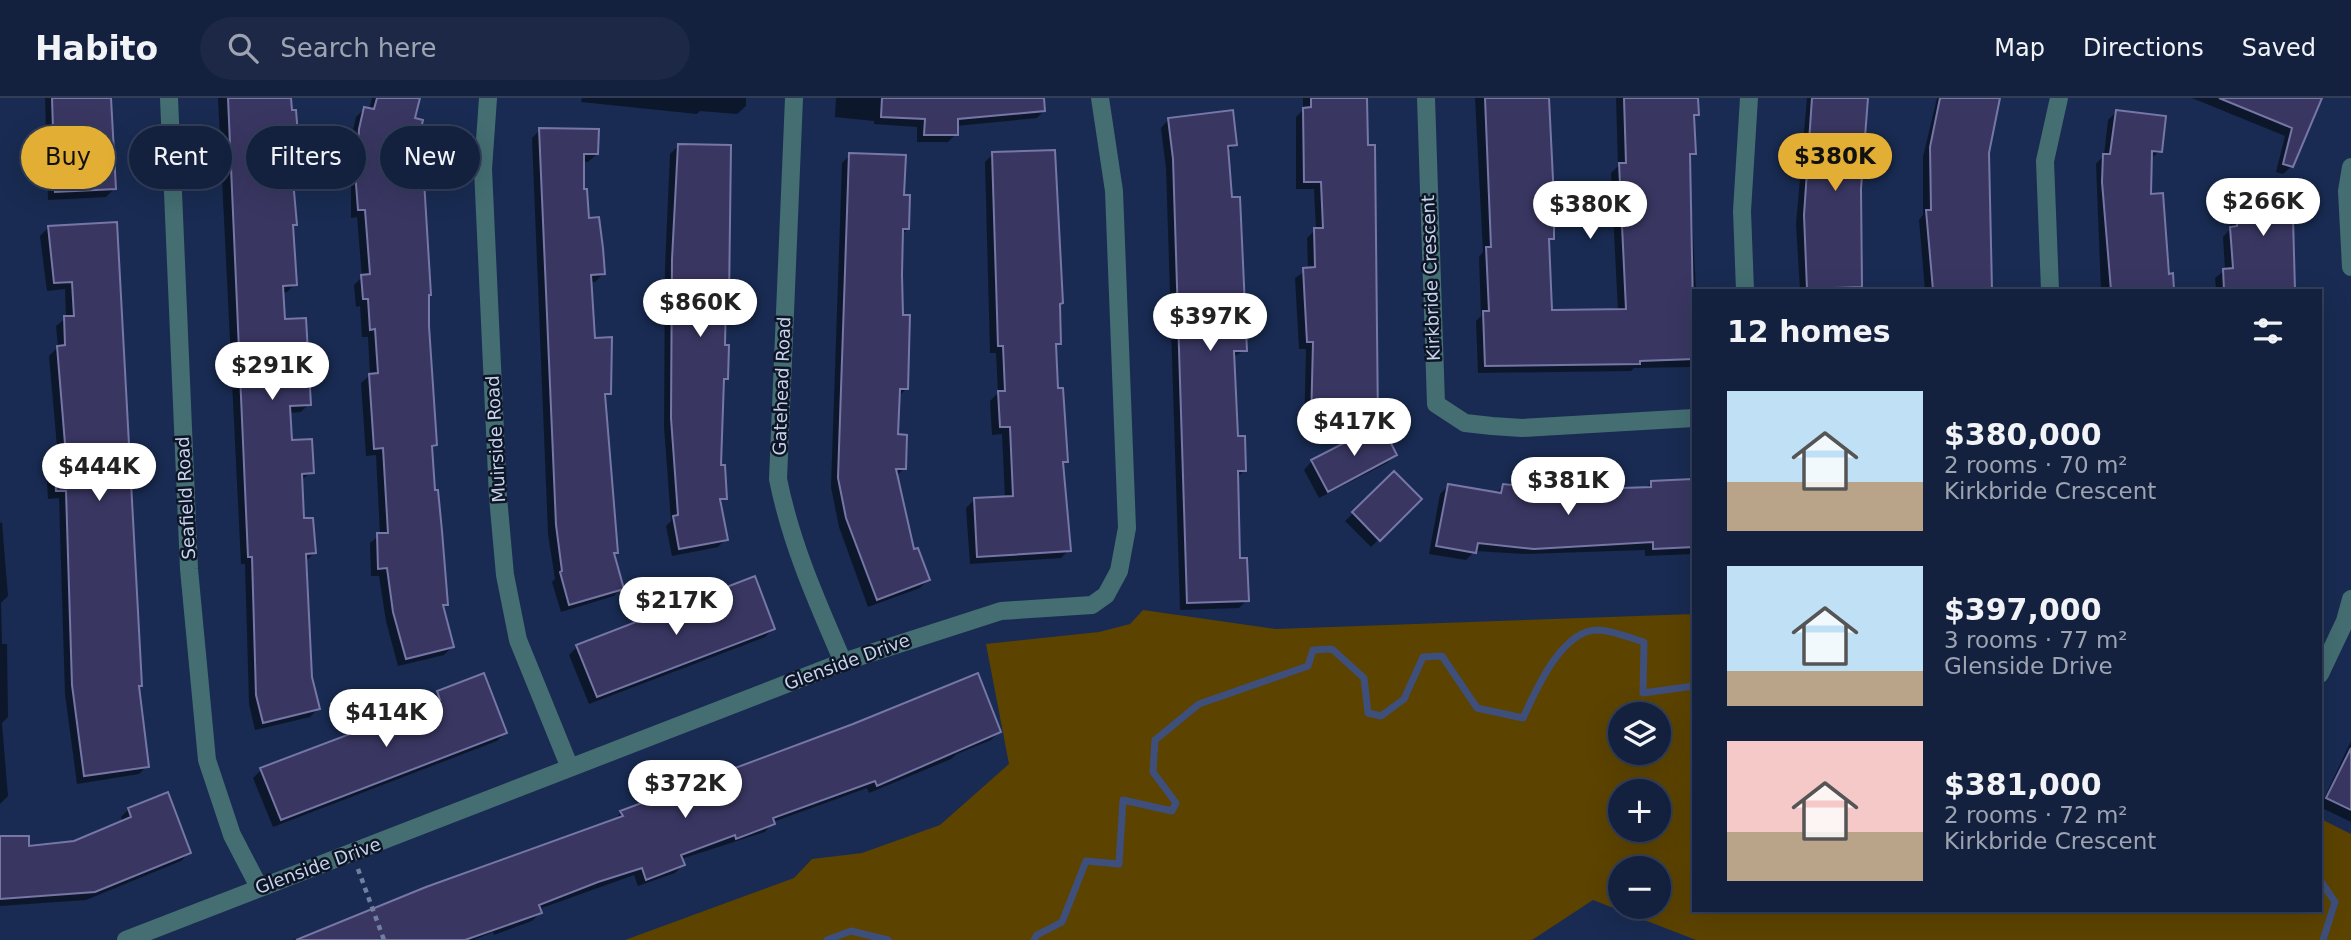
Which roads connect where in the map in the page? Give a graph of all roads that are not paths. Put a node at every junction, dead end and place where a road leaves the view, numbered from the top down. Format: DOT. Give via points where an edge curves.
graph roads {
  1 [pos="169,98"];
  2 [pos="488,98"];
  3 [pos="794,98"];
  4 [pos="1100,98"];
  5 [pos="1426,98"];
  6 [pos="1749,98"];
  7 [pos="2059,98"];
  8 [pos="2351,167"];
  9 [pos="2351,267"];
  10 [pos="1745,289"];
  11 [pos="2050,289"];
  12 [pos="1692,418"];
  13 [pos="2351,599"];
  14 [pos="843,662"];
  15 [pos="2322,670"];
  16 [pos="570,768"];
  17 [pos="259,887"];
  18 [pos="127,940"];
  1 -- 17 [label="street, Seafield Road" via="189,569 207,760 232,835"];
  2 -- 16 [label="street, Muirside Road" via="483,169 505,575 518,640"];
  3 -- 14 [label="street, Gatehead Road" via="778,479 787,523"];
  4 -- 14 [label="street, Glenside Drive" via="1114,191 1127,528 1119,571 1106,595 1093,605 1001,611"];
  5 -- 12 [label="street, Kirkbride Crescent" via="1436,404 1465,422 1522,428"];
  6 -- 10 [label="street" via="1742,211"];
  7 -- 11 [label="street" via="2045,161"];
  8 -- 9 [label="street" via="2347,191"];
  13 -- 15 [label="street"];
  14 -- 16 [label="street, Glenside Drive"];
  16 -- 17 [label="street, Glenside Drive"];
  17 -- 18 [label="street, Glenside Drive"];
}
